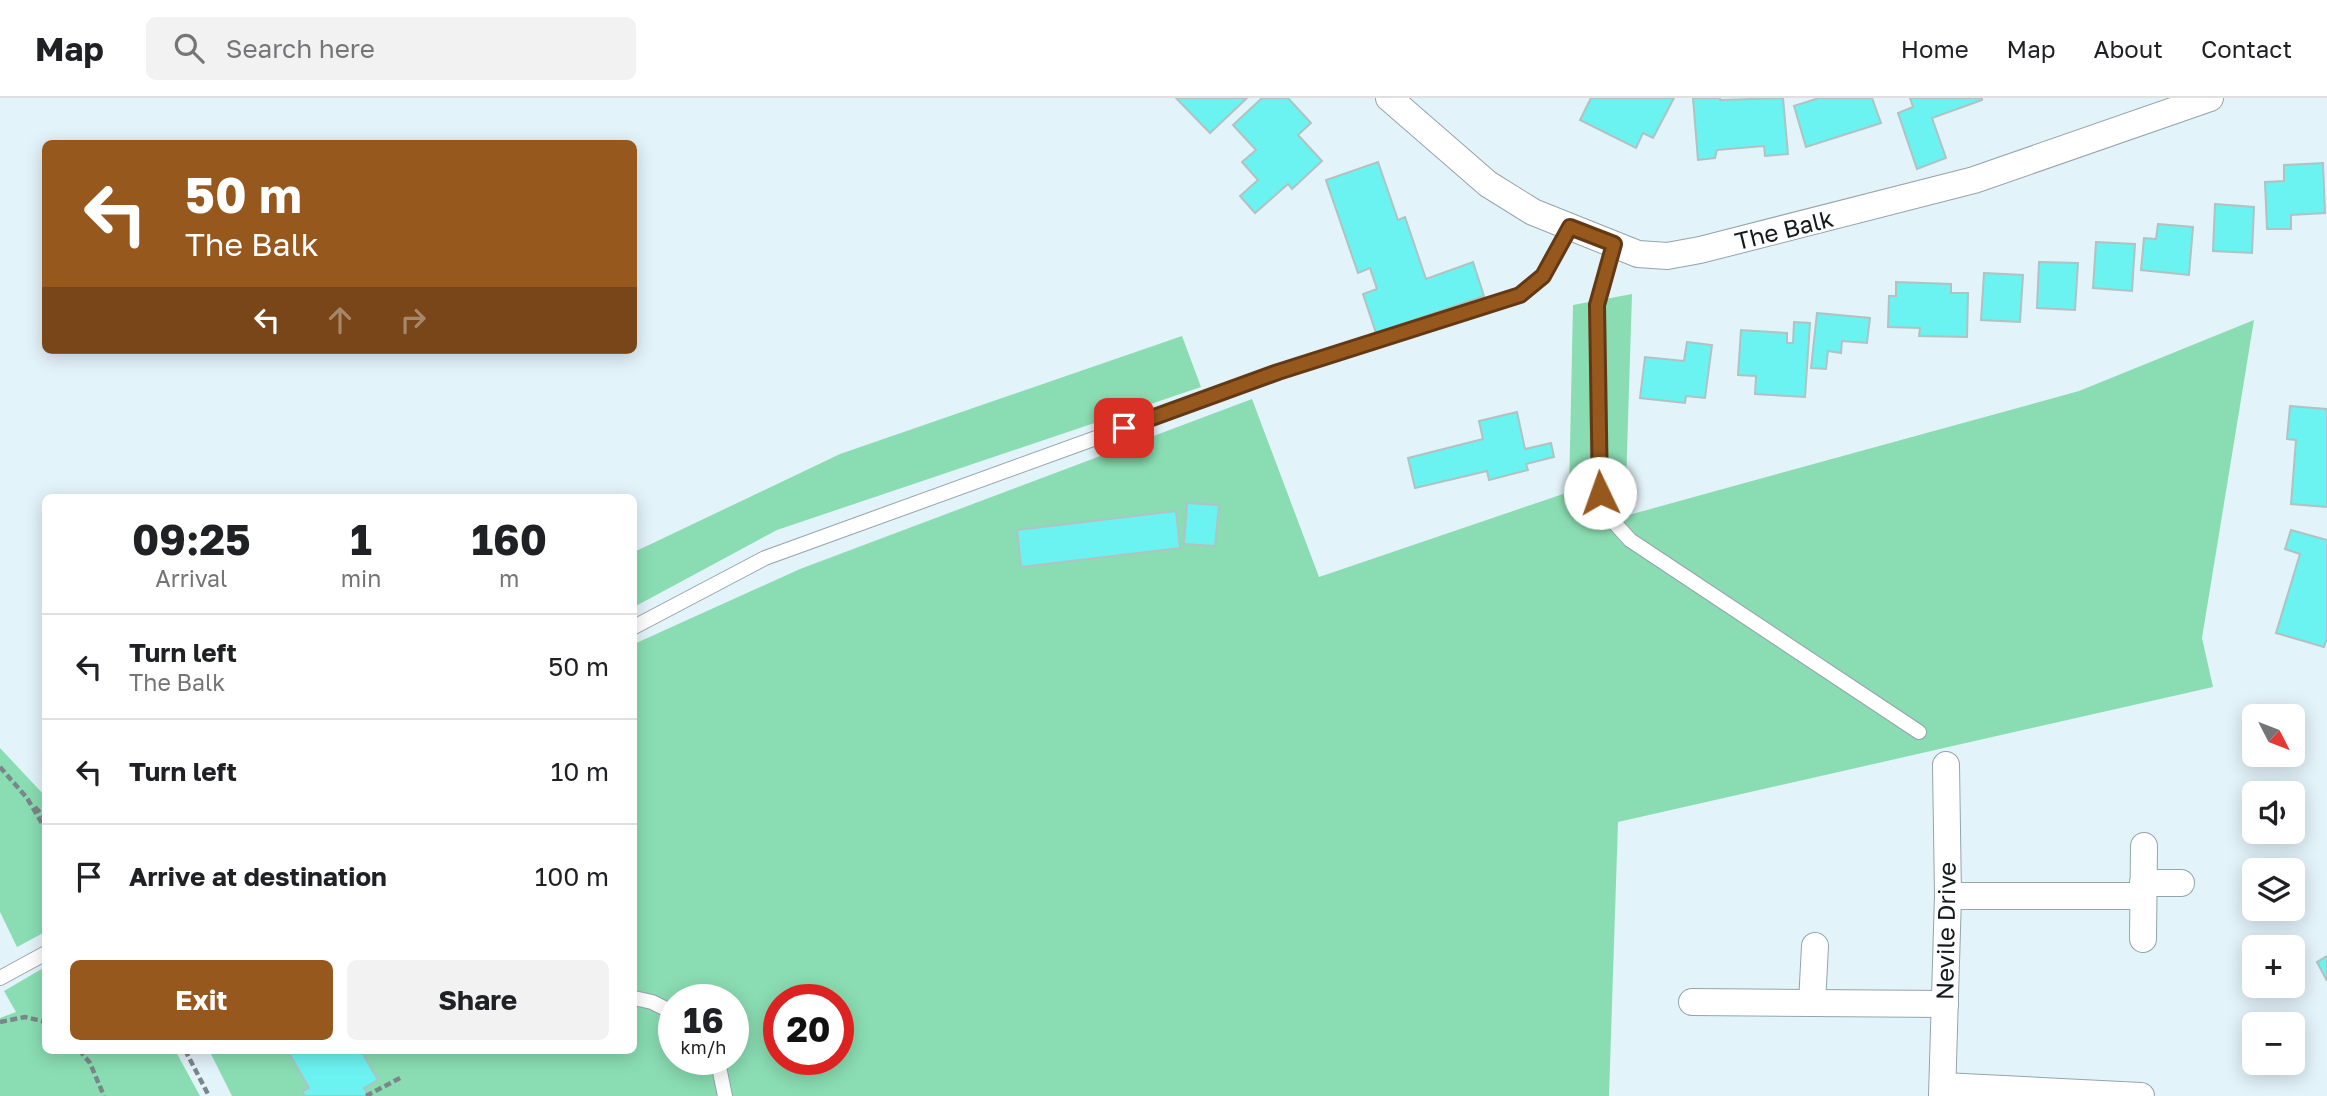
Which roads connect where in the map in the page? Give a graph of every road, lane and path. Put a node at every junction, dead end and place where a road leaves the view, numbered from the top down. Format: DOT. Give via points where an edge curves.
graph roads {
  1 [pos="1389,98"];
  2 [pos="2210,98"];
  3 [pos="1570,227"];
  4 [pos="1614,244"];
  5 [pos="637,625"];
  6 [pos="1919,732"];
  7 [pos="1946,765"];
  8 [pos="0,767"];
  9 [pos="27,799"];
  10 [pos="42,815"];
  11 [pos="42,823"];
  12 [pos="2144,846"];
  13 [pos="2181,883"];
  14 [pos="2143,889"];
  15 [pos="1948,896"];
  16 [pos="2143,939"];
  17 [pos="1815,946"];
  18 [pos="42,955"];
  19 [pos="0,978"];
  20 [pos="637,999"];
  21 [pos="1692,1002"];
  22 [pos="1812,1003"];
  23 [pos="1945,1004"];
  24 [pos="658,1005"];
  25 [pos="42,1021"];
  26 [pos="0,1022"];
  27 [pos="82,1054"];
  28 [pos="187,1054"];
  29 [pos="721,1075"];
  30 [pos="402,1076"];
  31 [pos="1942,1091"];
  32 [pos="104,1096"];
  33 [pos="209,1096"];
  34 [pos="366,1096"];
  35 [pos="725,1096"];
  36 [pos="2141,1096"];
  1 -- 3 [label="street, The Balk" via="1488,184 1533,212"];
  2 -- 4 [label="street, The Balk" via="1975,180 1700,250 1648,255"];
  3 -- 4 [label="street, The Balk"];
  3 -- 5 [label="lane" via="1543,276 1520,295 1278,372 765,558"];
  4 -- 6 [label="lane" via="1597,305 1598,466 1600,493 1611,519 1630,540"];
  7 -- 15 [label="street, Nevile Drive"];
  8 -- 9 [label="path"];
  9 -- 10 [label="path"];
  9 -- 11 [label="path"];
  12 -- 14 [label="street"];
  13 -- 14 [label="street"];
  14 -- 15 [label="street"];
  14 -- 16 [label="street"];
  15 -- 23 [label="street, Nevile Drive"];
  17 -- 22 [label="street"];
  18 -- 19 [label="lane"];
  20 -- 24 [label="lane"];
  21 -- 22 [label="street"];
  22 -- 23 [label="street"];
  23 -- 31 [label="street, Nevile Drive"];
  25 -- 26 [label="path" via="25,1017"];
  27 -- 32 [label="path"];
  28 -- 33 [label="path"];
  29 -- 35 [label="lane"];
  30 -- 34 [label="path"];
  31 -- 36 [label="street"];
}
